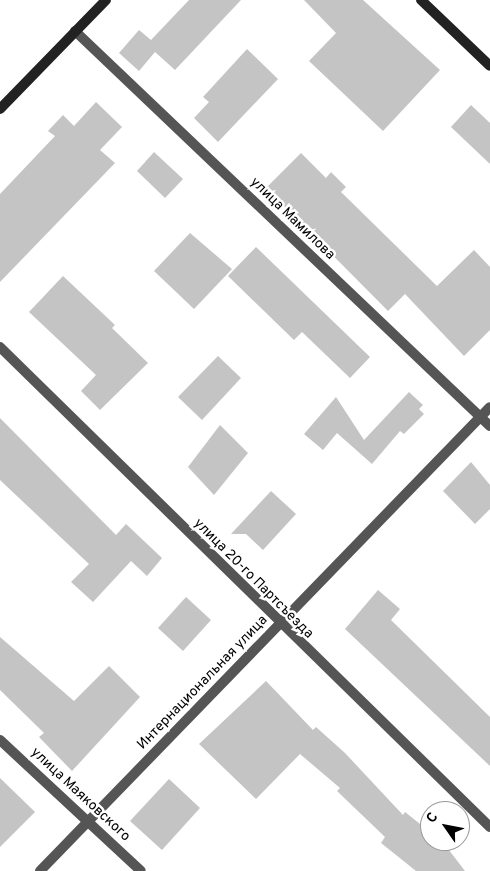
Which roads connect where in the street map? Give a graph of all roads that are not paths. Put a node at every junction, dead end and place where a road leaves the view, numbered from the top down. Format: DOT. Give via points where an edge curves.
graph roads {
  1 [pos="106,0"];
  2 [pos="421,0"];
  3 [pos="75,31"];
  4 [pos="490,66"];
  5 [pos="0,109"];
  6 [pos="0,347"];
  7 [pos="490,407"];
  8 [pos="480,417"];
  9 [pos="490,426"];
  10 [pos="279,624"];
  11 [pos="0,740"];
  12 [pos="88,821"];
  13 [pos="490,827"];
  14 [pos="40,871"];
  15 [pos="141,871"];
  1 -- 3 [label="street"];
  2 -- 4 [label="street"];
  3 -- 5 [label="street"];
  3 -- 8 [label="street, улица Мамилова"];
  6 -- 10 [label="street, улица 20-го Партсъезда"];
  7 -- 8 [label="street, Интернациональная улица"];
  8 -- 9 [label="street, улица Мамилова"];
  8 -- 10 [label="street, Интернациональная улица"];
  10 -- 12 [label="street, Интернациональная улица"];
  10 -- 13 [label="street, улица 20-го Партсъезда"];
  11 -- 12 [label="street, улица Маяковского"];
  12 -- 14 [label="street, Интернациональная улица"];
  12 -- 15 [label="street, улица Маяковского"];
}
